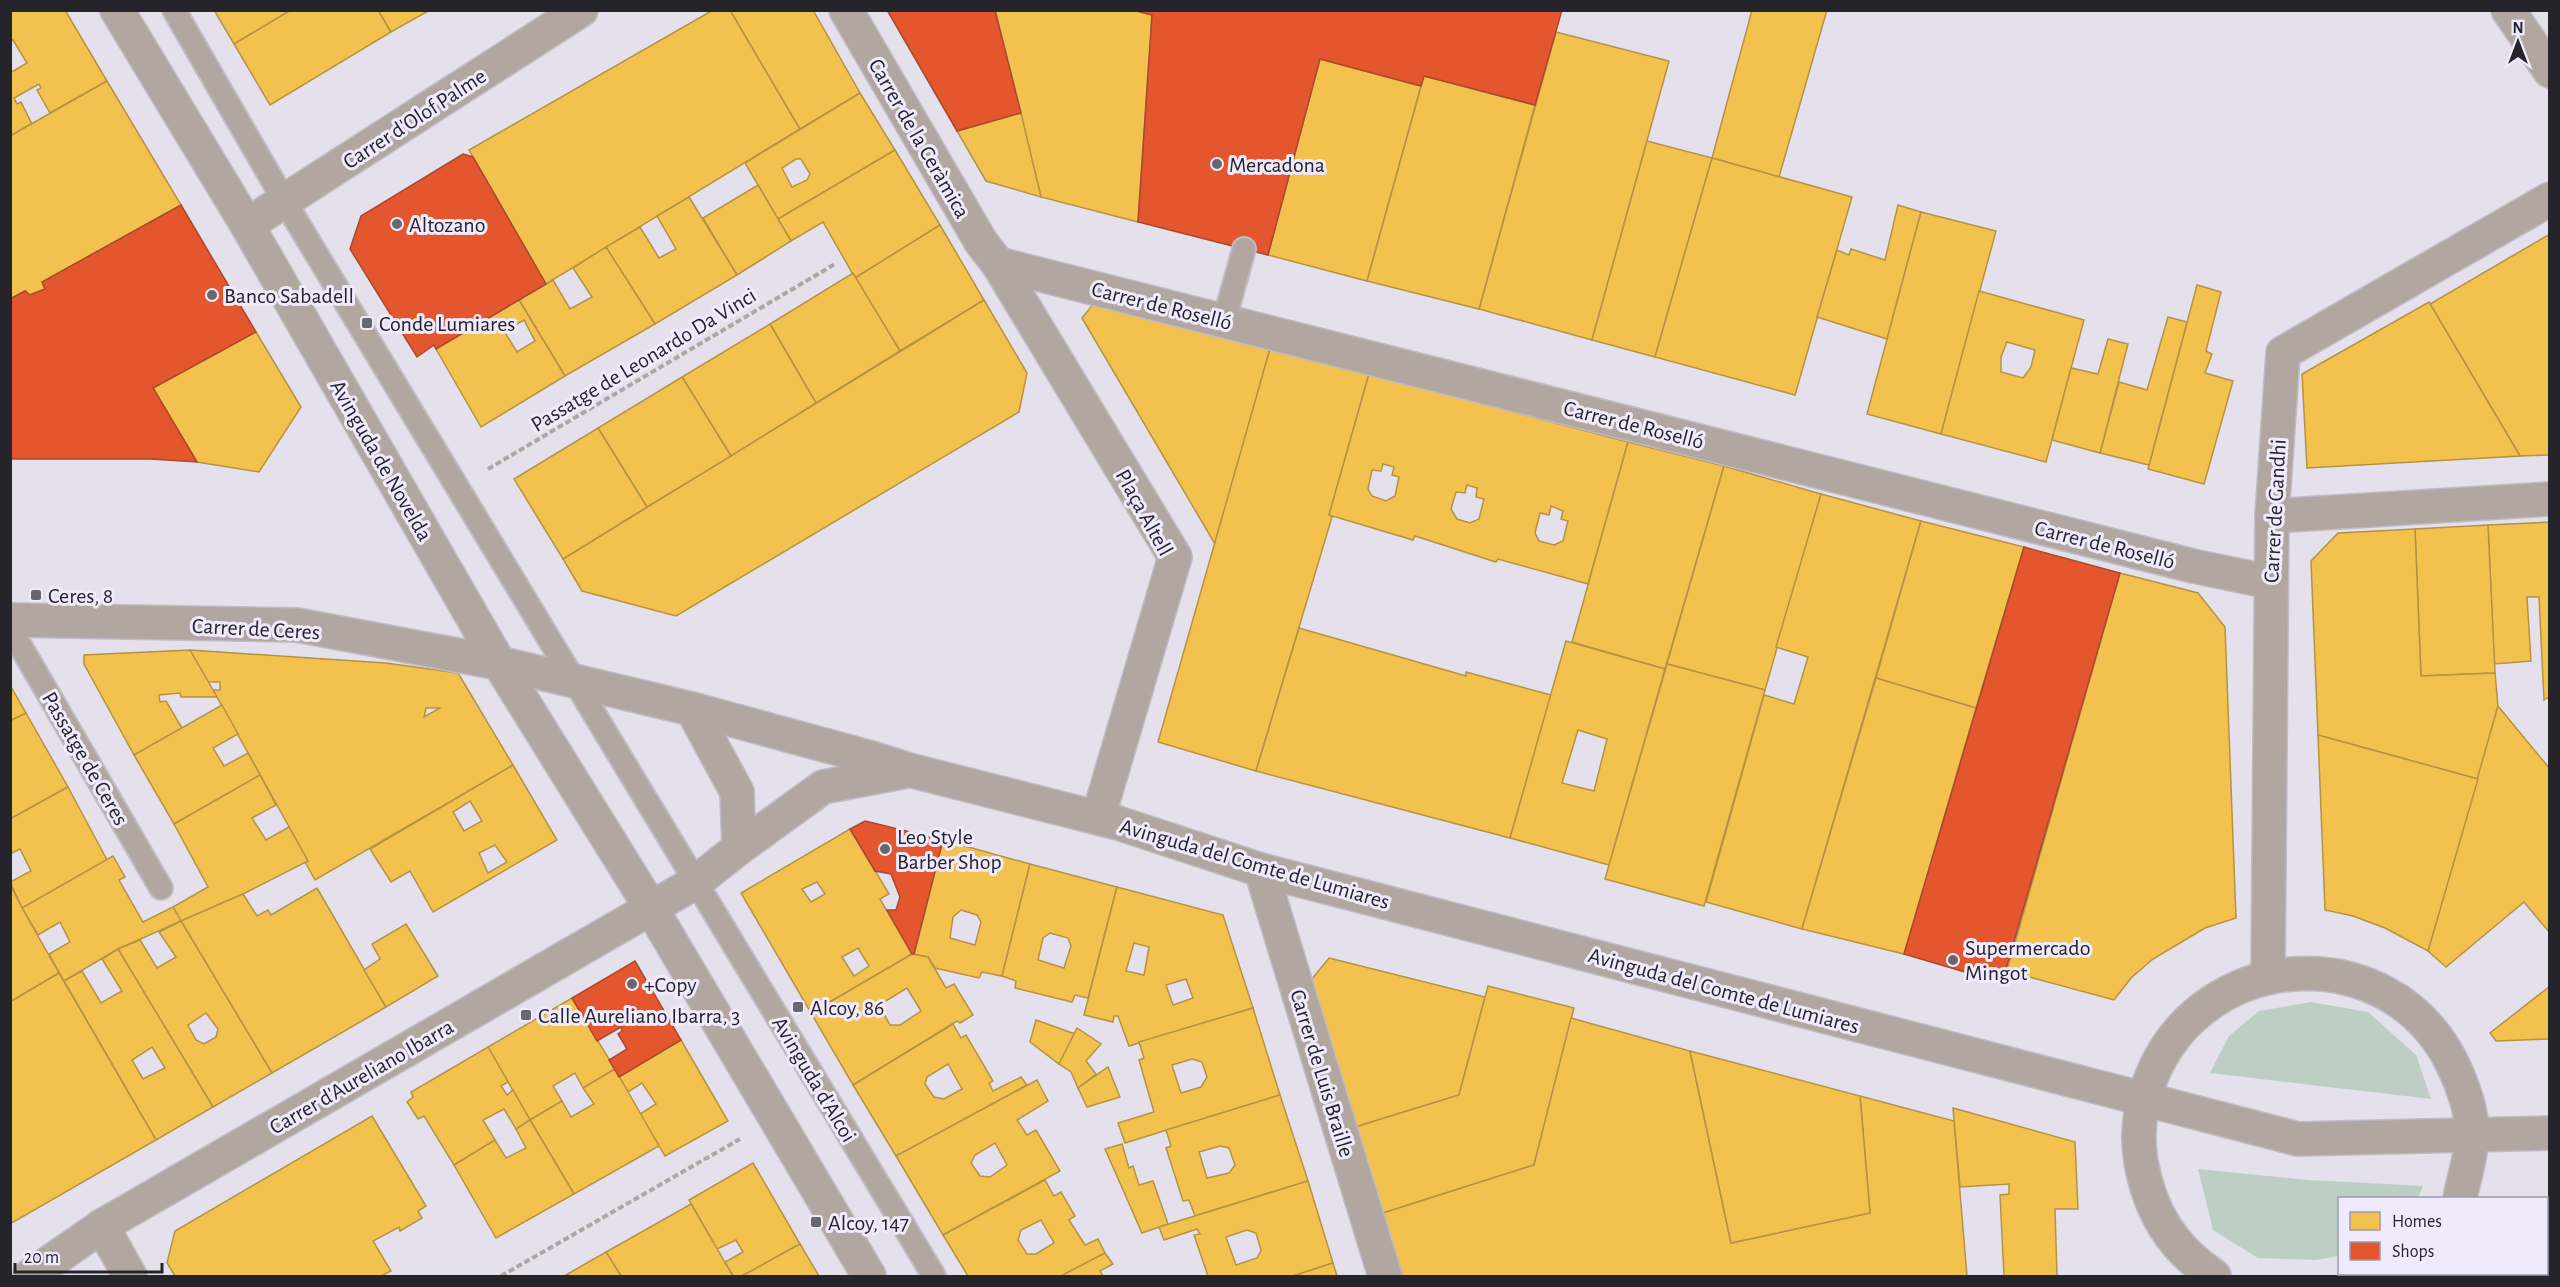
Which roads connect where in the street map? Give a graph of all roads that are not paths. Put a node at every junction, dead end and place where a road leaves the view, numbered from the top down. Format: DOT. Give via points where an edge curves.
graph roads {
  1 [pos="117,10"];
  2 [pos="174,10"];
  3 [pos="581,10"];
  4 [pos="846,10"];
  5 [pos="2508,10"];
  6 [pos="2550,71"];
  7 [pos="2550,199"];
  8 [pos="285,202"];
  9 [pos="247,225"];
  10 [pos="1244,249"];
  11 [pos="998,264"];
  12 [pos="1224,321"];
  13 [pos="2550,499"];
  14 [pos="2272,516"];
  15 [pos="2270,582"];
  16 [pos="10,620"];
  17 [pos="10,628"];
  18 [pos="499,663"];
  19 [pos="576,681"];
  20 [pos="692,709"];
  21 [pos="909,770"];
  22 [pos="1098,818"];
  23 [pos="739,848"];
  24 [pos="1261,870"];
  25 [pos="696,882"];
  26 [pos="161,888"];
  27 [pos="651,908"];
  28 [pos="2268,976"];
  29 [pos="2143,1100"];
  30 [pos="2550,1133"];
  31 [pos="2472,1135"];
  32 [pos="2460,1197"];
  33 [pos="102,1226"];
  34 [pos="30,1276"];
  35 [pos="130,1276"];
  36 [pos="869,1276"];
  37 [pos="934,1276"];
  38 [pos="1385,1276"];
  39 [pos="2214,1276"];
  1 -- 9 [label="main road, Avinguda de Novelda"];
  2 -- 8 [label="lane"];
  3 -- 8 [label="street, Carrer d'Olof Palme"];
  4 -- 11 [label="street, Carrer de la Ceràmica" via="981,242"];
  5 -- 6 [label="street"];
  7 -- 14 [label="street, Carrer de Gandhi" via="2283,353"];
  8 -- 9 [label="street, Carrer d'Olof Palme"];
  8 -- 19 [label="lane"];
  9 -- 18 [label="main road, Avinguda de Novelda"];
  10 -- 12 [label="lane"];
  11 -- 12 [label="street, Carrer de Roselló"];
  11 -- 22 [label="street, Plaça Altell" via="1175,557"];
  12 -- 15 [label="street, Carrer de Roselló" via="2193,566"];
  13 -- 14 [label="street"];
  14 -- 15 [label="street, Carrer de Gandhi"];
  15 -- 28 [label="street, Carrer de Gandhi"];
  16 -- 18 [label="street, Carrer de Ceres" via="297,625"];
  17 -- 26 [label="lane, Passatge de Ceres"];
  18 -- 19 [label="street, Avinguda del Comte de Lumiares"];
  18 -- 27 [label="main road, Avinguda de Novelda"];
  19 -- 20 [label="street, Avinguda del Comte de Lumiares"];
  19 -- 25 [label="lane"];
  20 -- 21 [label="street, Avinguda del Comte de Lumiares"];
  20 -- 23 [label="street" via="737,792"];
  21 -- 22 [label="street, Avinguda del Comte de Lumiares"];
  21 -- 23 [label="street, Avinguda del Comte de Lumiares" via="823,788"];
  22 -- 24 [label="street, Avinguda del Comte de Lumiares"];
  23 -- 25 [label="street, Avinguda del Comte de Lumiares"];
  24 -- 29 [label="street, Avinguda del Comte de Lumiares"];
  24 -- 38 [label="street, Carrer de Luis Braille"];
  25 -- 27 [label="street, Carrer d'Aureliano Ibarra"];
  25 -- 37 [label="lane, Avinguda d'Alcoi"];
  27 -- 33 [label="street, Carrer d'Aureliano Ibarra"];
  27 -- 36 [label="main road"];
  28 -- 29 [label="street" via="2225,992 2187,1020 2159,1057"];
  28 -- 31 [label="street" via="2318,972 2365,983 2408,1007 2442,1042 2464,1086"];
  29 -- 31 [label="street, Avinguda del Comte de Lumiares" via="2298,1139"];
  29 -- 39 [label="street" via="2138,1143 2146,1187 2164,1227 2193,1262"];
  30 -- 31 [label="street, Avinguda del Comte de Lumiares"];
  31 -- 32 [label="street"];
  33 -- 34 [label="street, Carrer d'Aureliano Ibarra"];
  33 -- 35 [label="street"];
}
